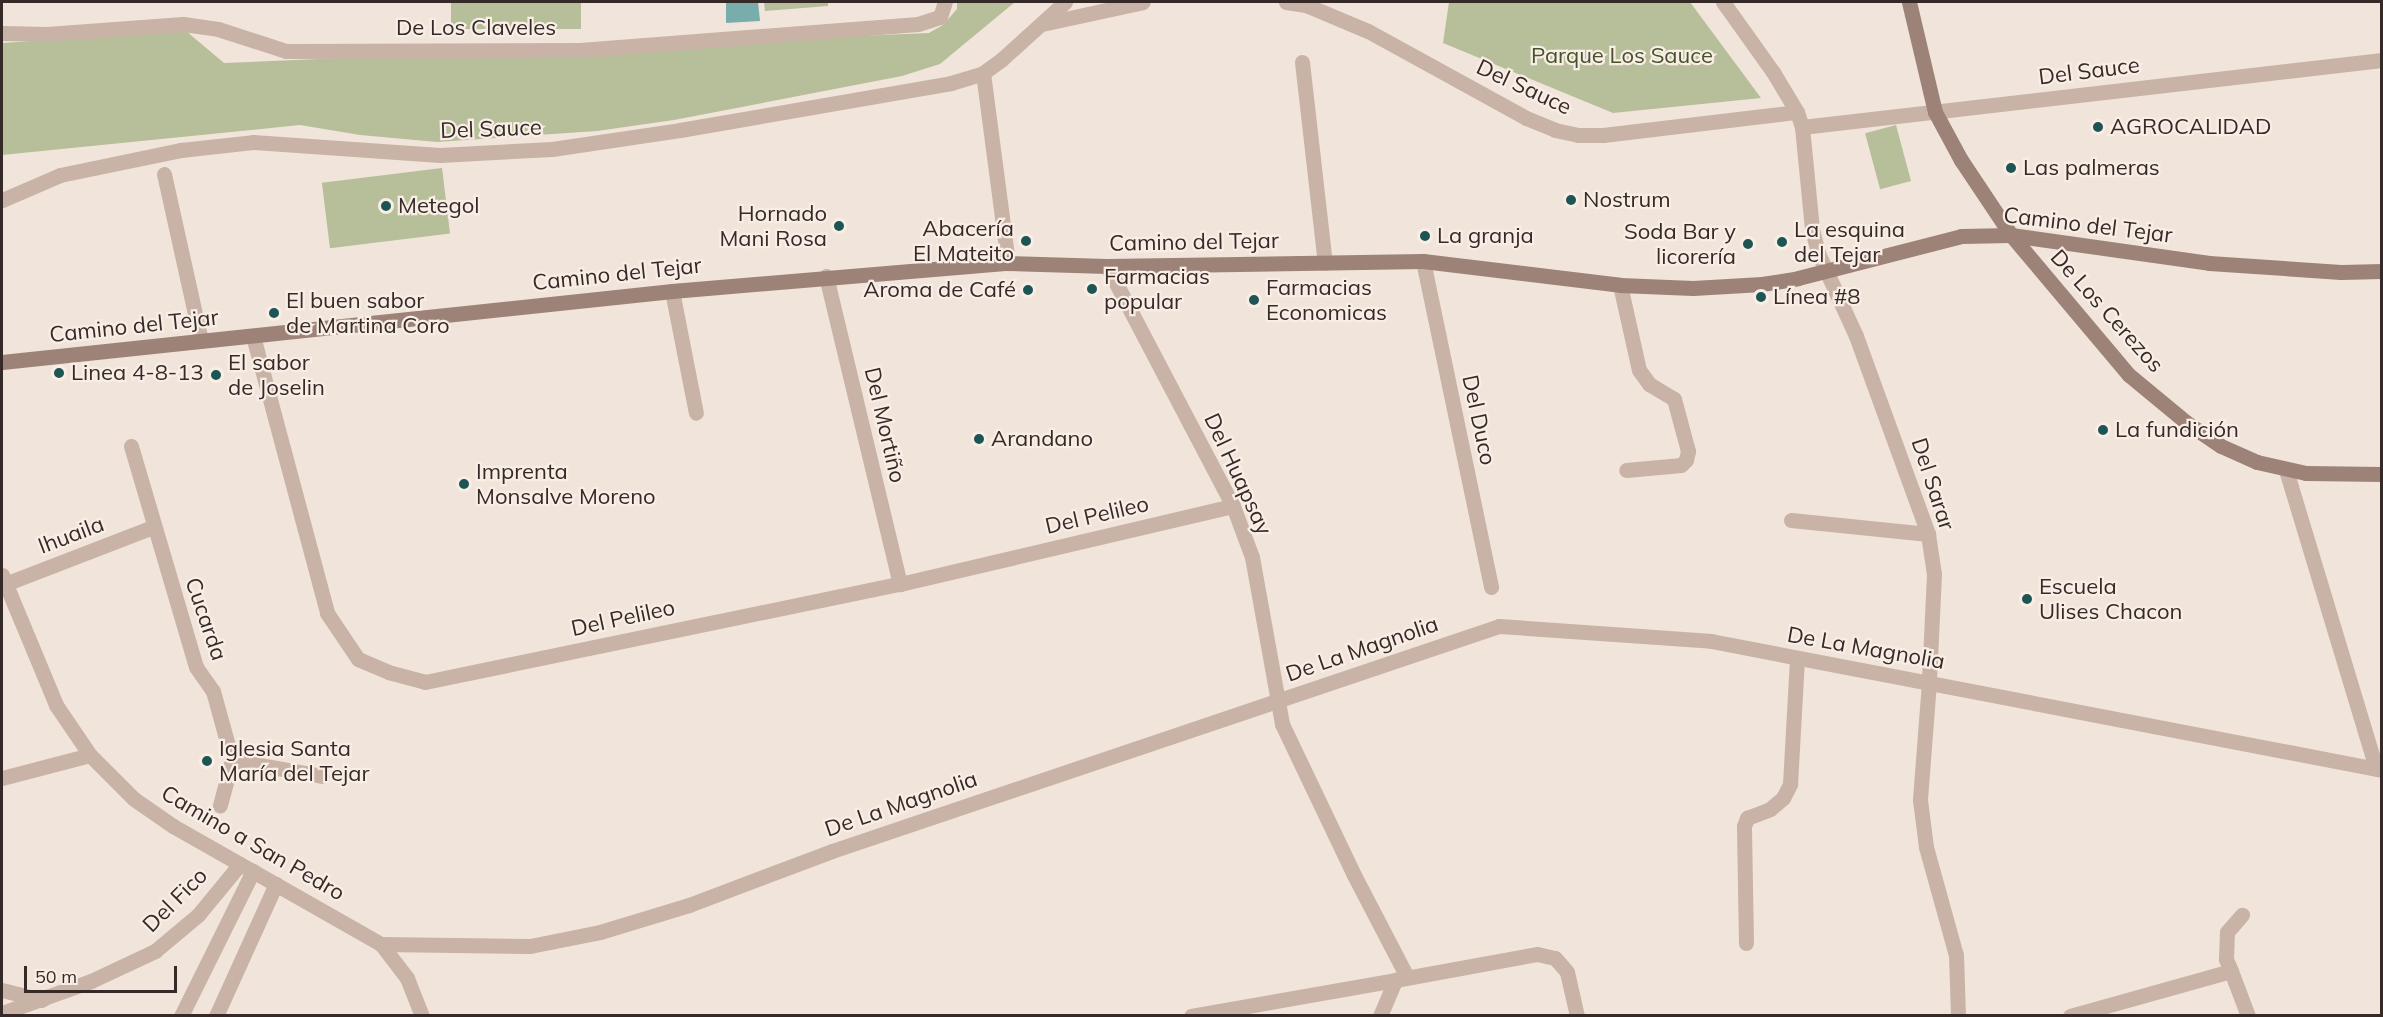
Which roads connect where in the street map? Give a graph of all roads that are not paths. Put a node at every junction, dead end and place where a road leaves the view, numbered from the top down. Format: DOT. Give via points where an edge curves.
graph roads {
  1 [pos="945,2"];
  2 [pos="1065,2"];
  3 [pos="1143,2"];
  4 [pos="1286,2"];
  5 [pos="1724,2"];
  6 [pos="1909,2"];
  7 [pos="2,21"];
  8 [pos="1042,24"];
  9 [pos="9,33"];
  10 [pos="2382,60"];
  11 [pos="1302,62"];
  12 [pos="983,73"];
  13 [pos="1797,112"];
  14 [pos="1935,112"];
  15 [pos="1802,127"];
  16 [pos="164,174"];
  17 [pos="2,200"];
  18 [pos="2011,235"];
  19 [pos="1423,261"];
  20 [pos="1008,263"];
  21 [pos="1324,263"];
  22 [pos="1107,266"];
  23 [pos="2382,271"];
  24 [pos="1826,272"];
  25 [pos="826,276"];
  26 [pos="1620,285"];
  27 [pos="672,291"];
  28 [pos="253,336"];
  29 [pos="201,341"];
  30 [pos="2,362"];
  31 [pos="696,413"];
  32 [pos="131,446"];
  33 [pos="1626,470"];
  34 [pos="2286,470"];
  35 [pos="2382,474"];
  36 [pos="1233,506"];
  37 [pos="1791,520"];
  38 [pos="153,527"];
  39 [pos="1928,534"];
  40 [pos="3,579"];
  41 [pos="900,584"];
  42 [pos="1491,587"];
  43 [pos="1797,658"];
  44 [pos="1929,682"];
  45 [pos="1278,701"];
  46 [pos="90,755"];
  47 [pos="232,760"];
  48 [pos="2379,770"];
  49 [pos="322,776"];
  50 [pos="2,778"];
  51 [pos="220,805"];
  52 [pos="247,868"];
  53 [pos="276,884"];
  54 [pos="2242,915"];
  55 [pos="1746,943"];
  56 [pos="381,945"];
  57 [pos="2231,971"];
  58 [pos="1401,978"];
  59 [pos="2,990"];
  60 [pos="42,1000"];
  61 [pos="8,1014"];
  62 [pos="420,1014"];
  63 [pos="181,1016"];
  64 [pos="216,1016"];
  65 [pos="1191,1016"];
  66 [pos="1380,1016"];
  67 [pos="1577,1016"];
  68 [pos="1959,1016"];
  69 [pos="2070,1016"];
  70 [pos="2248,1016"];
  1 -- 9 [label="street, De Los Claveles" via="940,17 918,24 580,50 286,51 218,29 183,24"];
  2 -- 8 [label="street"];
  3 -- 8 [label="street"];
  4 -- 13 [label="street, Del Sauce" via="1306,5 1368,31 1527,118 1578,135"];
  5 -- 13 [label="street, Del Sarar"];
  6 -- 14 [label="street, De Los Cerezos"];
  7 -- 9 [label="street, De Los Claveles"];
  8 -- 12 [label="street"];
  10 -- 14 [label="street, Del Sauce"];
  11 -- 21 [label="street"];
  12 -- 17 [label="street, Del Sauce" via="927,87 552,149 440,154 253,142 181,150 60,176"];
  12 -- 20 [label="street"];
  13 -- 15 [label="street, Del Sarar"];
  14 -- 15 [label="street, Del Sauce"];
  14 -- 18 [label="street, De Los Cerezos" via="1961,160"];
  15 -- 24 [label="street, Del Sarar" via="1812,229"];
  16 -- 29 [label="street"];
  18 -- 23 [label="street, Camino del Tejar" via="2209,263"];
  18 -- 24 [label="street, Camino del Tejar" via="1961,236"];
  18 -- 34 [label="street, De Los Cerezos" via="2100,342 2158,400 2221,446"];
  19 -- 21 [label="street, Camino del Tejar"];
  19 -- 26 [label="street, Camino del Tejar"];
  19 -- 42 [label="street, Del Duco"];
  20 -- 22 [label="street, Camino del Tejar"];
  20 -- 25 [label="street, Camino del Tejar"];
  21 -- 22 [label="street, Camino del Tejar"];
  22 -- 36 [label="street, Del Huapsay"];
  24 -- 26 [label="street, Camino del Tejar" via="1762,284 1693,288"];
  24 -- 39 [label="street, Del Sarar" via="1856,336"];
  25 -- 27 [label="street, Camino del Tejar"];
  25 -- 41 [label="street, Del Mortiño"];
  26 -- 33 [label="street" via="1640,370 1649,384 1674,399 1688,451 1681,465"];
  27 -- 28 [label="street, Camino del Tejar"];
  27 -- 31 [label="street"];
  28 -- 29 [label="street, Camino del Tejar"];
  28 -- 41 [label="street, Del Pelileo" via="327,613 358,659 388,672 425,682"];
  29 -- 30 [label="street, Camino del Tejar"];
  32 -- 38 [label="street, Cucarda"];
  34 -- 35 [label="street, De Los Cerezos"];
  34 -- 48 [label="street"];
  36 -- 41 [label="street, Del Pelileo"];
  36 -- 45 [label="street, Del Huapsay" via="1252,557"];
  37 -- 39 [label="street"];
  38 -- 40 [label="street, Ihuaila"];
  38 -- 47 [label="street, Cucarda" via="196,667 213,691"];
  39 -- 44 [label="street, Del Sarar" via="1934,574"];
  40 -- 46 [label="street, Camino a San Pedro" via="56,705"];
  43 -- 44 [label="street, De La Magnolia"];
  43 -- 45 [label="street, De La Magnolia" via="1711,641 1498,626"];
  43 -- 55 [label="street" via="1790,784 1783,798 1770,809 1748,818 1744,826"];
  44 -- 48 [label="street, De La Magnolia"];
  44 -- 68 [label="street, Del Sarar" via="1921,825 1952,934"];
  45 -- 56 [label="street, De La Magnolia" via="832,851 690,905 600,932 530,946"];
  45 -- 58 [label="street, Del Huapsay" via="1293,751"];
  46 -- 50 [label="street"];
  46 -- 52 [label="street, Camino a San Pedro" via="150,811"];
  47 -- 49 [label="street"];
  47 -- 51 [label="street"];
  52 -- 53 [label="street, Camino a San Pedro"];
  52 -- 60 [label="street, Del Fico" via="155,951"];
  52 -- 63 [label="street"];
  53 -- 56 [label="street, Camino a San Pedro"];
  53 -- 64 [label="street"];
  54 -- 57 [label="street" via="2227,932 2226,959"];
  56 -- 62 [label="street, Camino a San Pedro" via="407,978"];
  57 -- 69 [label="street"];
  57 -- 70 [label="street"];
  58 -- 65 [label="street"];
  58 -- 66 [label="street"];
  58 -- 67 [label="street" via="1537,954 1555,958 1567,972"];
  59 -- 60 [label="street"];
  60 -- 61 [label="street, Del Fico"];
}
